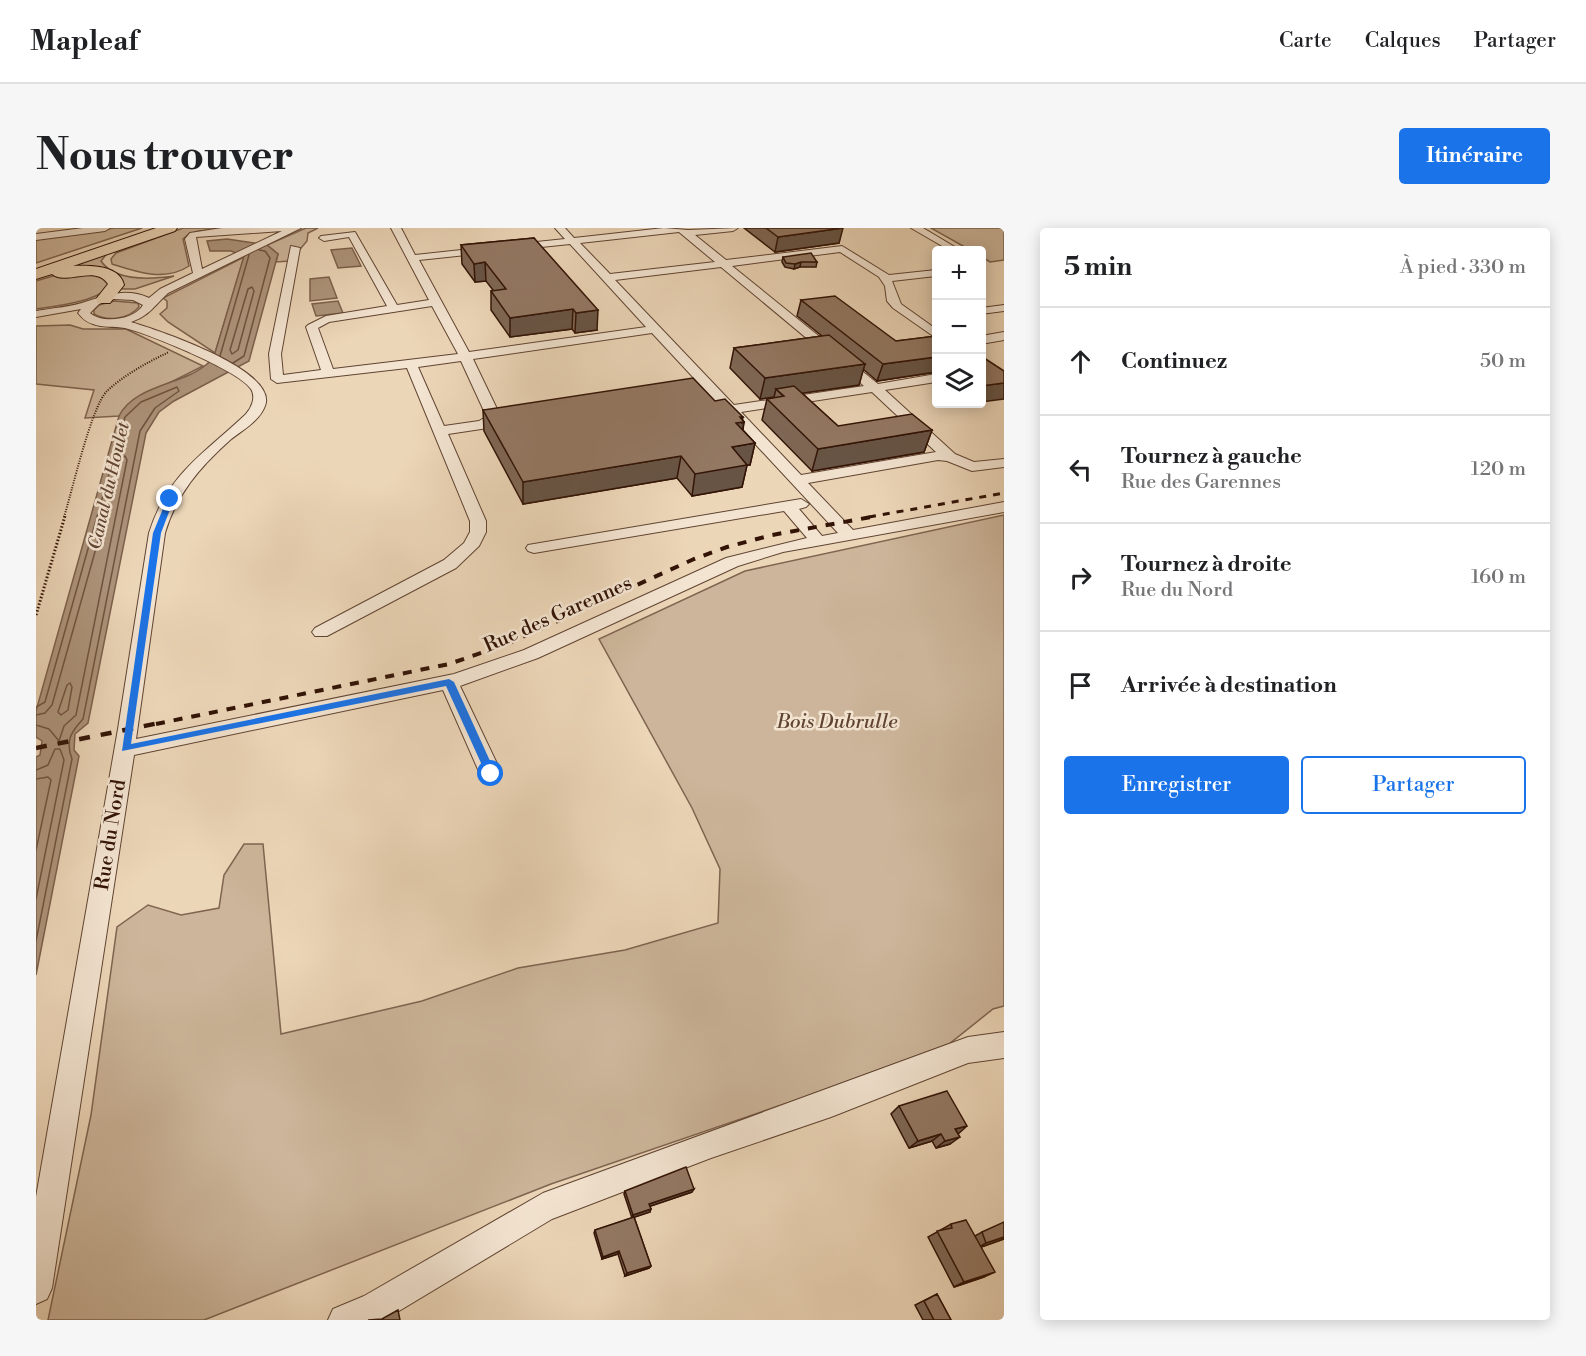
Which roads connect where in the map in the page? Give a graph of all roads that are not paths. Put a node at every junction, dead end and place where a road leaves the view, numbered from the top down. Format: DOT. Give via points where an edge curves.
graph roads {
  1 [pos="86,228"];
  2 [pos="105,228"];
  3 [pos="152,228"];
  4 [pos="170,228"];
  5 [pos="291,228"];
  6 [pos="296,228"];
  7 [pos="396,228"];
  8 [pos="560,228"];
  9 [pos="733,228"];
  10 [pos="916,228"];
  11 [pos="683,230"];
  12 [pos="36,235"];
  13 [pos="841,236"];
  14 [pos="324,238"];
  15 [pos="572,241"];
  16 [pos="948,246"];
  17 [pos="296,248"];
  18 [pos="842,249"];
  19 [pos="234,256"];
  20 [pos="412,258"];
  21 [pos="722,262"];
  22 [pos="36,267"];
  23 [pos="197,271"];
  24 [pos="932,273"];
  25 [pos="36,274"];
  26 [pos="608,278"];
  27 [pos="36,279"];
  28 [pos="886,279"];
  29 [pos="121,296"];
  30 [pos="98,302"];
  31 [pos="436,302"];
  32 [pos="148,306"];
  33 [pos="1004,308"];
  34 [pos="394,309"];
  35 [pos="986,310"];
  36 [pos="36,314"];
  37 [pos="932,318"];
  38 [pos="36,320"];
  39 [pos="91,320"];
  40 [pos="916,320"];
  41 [pos="111,322"];
  42 [pos="655,329"];
  43 [pos="932,331"];
  44 [pos="191,349"];
  45 [pos="465,356"];
  46 [pos="411,364"];
  47 [pos="328,373"];
  48 [pos="277,379"];
  49 [pos="932,379"];
  50 [pos="875,388"];
  51 [pos="258,390"];
  52 [pos="731,410"];
  53 [pos="440,431"];
  54 [pos="950,457"];
  55 [pos="1003,465"];
  56 [pos="797,480"];
  57 [pos="816,501"];
  58 [pos="788,506"];
  59 [pos="1004,507"];
  60 [pos="849,535"];
  61 [pos="818,541"];
  62 [pos="534,548"];
  63 [pos="321,633"];
  64 [pos="449,682"];
  65 [pos="125,749"];
  66 [pos="491,774"];
  67 [pos="1004,1045"];
  68 [pos="36,1288"];
  69 [pos="344,1320"];
  1 -- 12 [label="street"];
  2 -- 12 [label="street"];
  3 -- 22 [label="highway"];
  4 -- 25 [label="highway"];
  5 -- 23 [label="street" via="193,235 190,239"];
  6 -- 19 [label="street"];
  7 -- 20 [label="street"];
  8 -- 15 [label="street"];
  9 -- 11 [label="street"];
  10 -- 16 [label="street"];
  11 -- 15 [label="street"];
  11 -- 21 [label="street"];
  13 -- 18 [label="street" via="850,243"];
  14 -- 34 [label="street" via="351,234"];
  15 -- 20 [label="street"];
  15 -- 26 [label="street"];
  17 -- 48 [label="street" via="275,354"];
  18 -- 21 [label="street"];
  18 -- 28 [label="street"];
  19 -- 23 [label="street"];
  19 -- 32 [label="street" via="164,291"];
  20 -- 31 [label="street"];
  21 -- 26 [label="street"];
  21 -- 50 [label="street"];
  23 -- 29 [label="street"];
  24 -- 28 [label="street"];
  26 -- 42 [label="street"];
  27 -- 30 [label="highway" via="75,271 106,274 116,283"];
  28 -- 40 [label="street" via="893,301"];
  29 -- 30 [label="street"];
  29 -- 32 [label="street" via="140,298"];
  30 -- 36 [label="street"];
  30 -- 39 [label="street" via="84,313"];
  31 -- 34 [label="street"];
  31 -- 45 [label="street"];
  32 -- 41 [label="street" via="135,317"];
  32 -- 44 [label="street" via="152,318"];
  33 -- 35 [label="street"];
  34 -- 47 [label="street" via="316,323 312,327"];
  37 -- 40 [label="street"];
  38 -- 39 [label="street"];
  39 -- 41 [label="street"];
  40 -- 43 [label="street"];
  41 -- 44 [label="street" via="135,326"];
  42 -- 45 [label="street"];
  42 -- 52 [label="street"];
  44 -- 51 [label="street" via="241,375"];
  45 -- 46 [label="street"];
  45 -- 53 [label="street" via="491,411 491,420 483,425"];
  46 -- 47 [label="street"];
  46 -- 53 [label="street"];
  47 -- 48 [label="street"];
  48 -- 51 [label="street"];
  49 -- 50 [label="street"];
  50 -- 52 [label="street"];
  50 -- 54 [label="street"];
  51 -- 65 [label="street, Rue du Nord" via="256,411 191,470 164,512 156,541"];
  52 -- 56 [label="street"];
  53 -- 63 [label="street" via="478,521 471,546 450,564"];
  54 -- 55 [label="street" via="972,467"];
  54 -- 56 [label="street"];
  56 -- 57 [label="street"];
  57 -- 58 [label="street"];
  57 -- 60 [label="street"];
  58 -- 61 [label="street"];
  58 -- 62 [label="street"];
  59 -- 60 [label="street, Rue des Garennes"];
  60 -- 61 [label="street, Rue des Garennes"];
  61 -- 64 [label="street, Rue des Garennes" via="732,562 531,654"];
  64 -- 65 [label="street, Rue des Garennes"];
  64 -- 66 [label="street"];
  65 -- 68 [label="street, Rue du Nord"];
  67 -- 69 [label="street" via="968,1050 543,1208 374,1308"];
}
